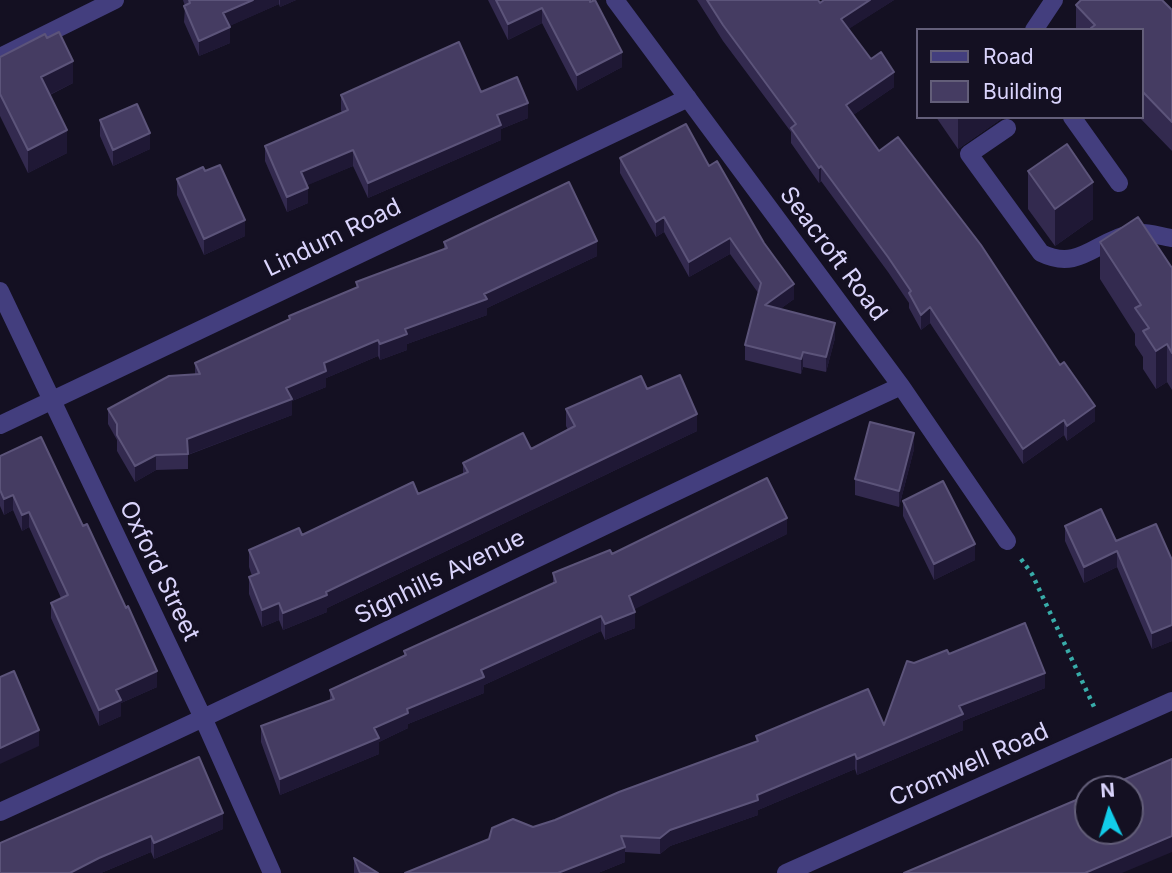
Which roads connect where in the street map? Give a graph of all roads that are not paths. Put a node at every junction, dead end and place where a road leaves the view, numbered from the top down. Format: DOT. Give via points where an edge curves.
graph roads {
  1 [pos="115,0"];
  2 [pos="615,0"];
  3 [pos="1054,0"];
  4 [pos="1035,28"];
  5 [pos="0,57"];
  6 [pos="688,98"];
  7 [pos="1073,119"];
  8 [pos="1007,128"];
  9 [pos="1119,183"];
  10 [pos="1172,238"];
  11 [pos="0,291"];
  12 [pos="901,386"];
  13 [pos="50,401"];
  14 [pos="0,425"];
  15 [pos="1007,541"];
  16 [pos="1172,701"];
  17 [pos="204,720"];
  18 [pos="0,812"];
  19 [pos="272,873"];
  20 [pos="786,873"];
  1 -- 5 [label="street"];
  2 -- 6 [label="street, Seacroft Road"];
  3 -- 4 [label="street"];
  6 -- 12 [label="street, Seacroft Road"];
  6 -- 13 [label="street, Lindum Road"];
  7 -- 9 [label="street"];
  8 -- 10 [label="street" via="969,154 1041,253 1069,261 1118,237 1136,233"];
  11 -- 13 [label="street, Oxford Street"];
  12 -- 15 [label="street, Seacroft Road"];
  12 -- 17 [label="street, Signhills Avenue" via="628,512"];
  13 -- 14 [label="street, Lindum Road"];
  13 -- 17 [label="street, Oxford Street"];
  16 -- 20 [label="street, Cromwell Road"];
  17 -- 18 [label="street, Signhills Avenue"];
  17 -- 19 [label="street, Oxford Street"];
}
